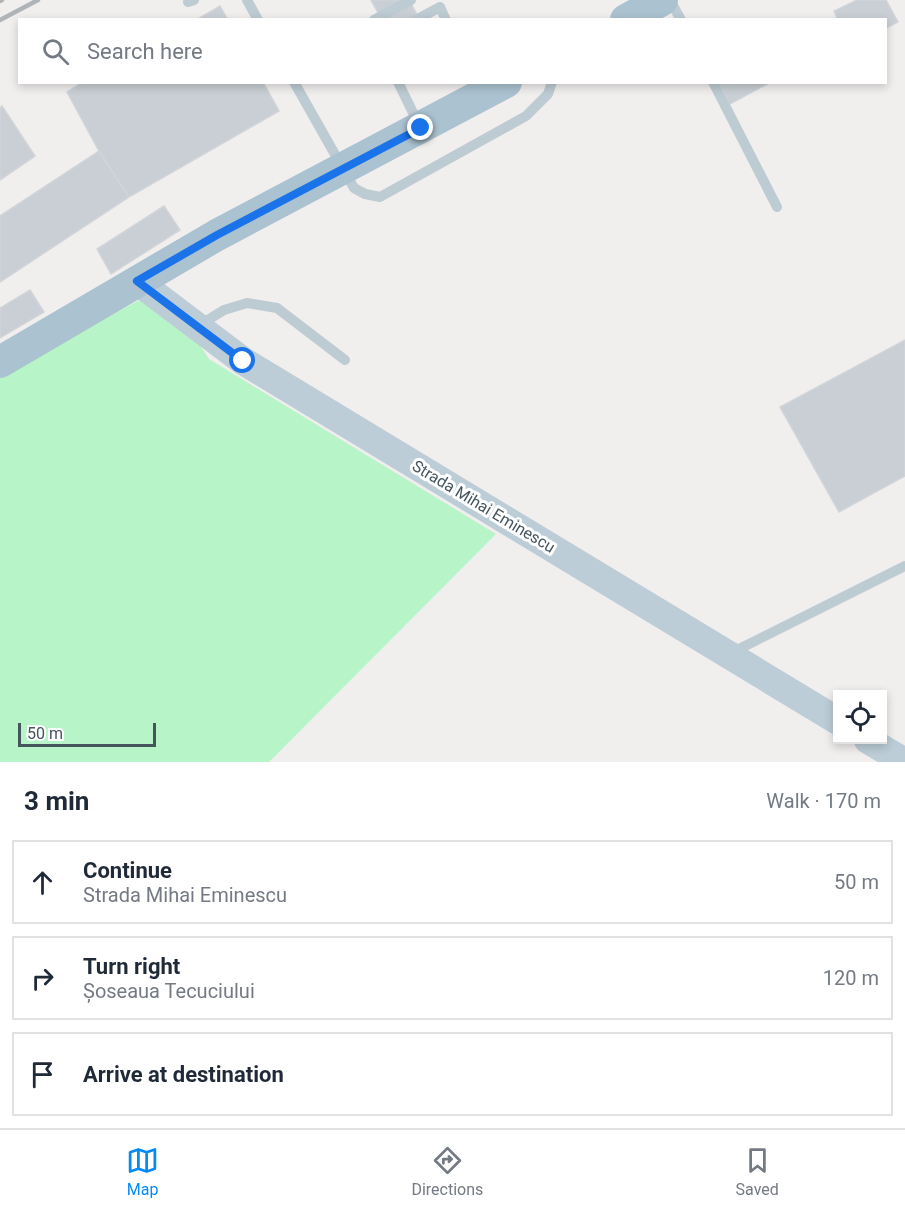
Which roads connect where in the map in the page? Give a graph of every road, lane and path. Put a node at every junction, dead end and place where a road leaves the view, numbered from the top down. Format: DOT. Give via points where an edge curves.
graph roads {
  1 [pos="247,0"];
  2 [pos="411,0"];
  3 [pos="662,0"];
  4 [pos="670,0"];
  5 [pos="438,4"];
  6 [pos="257,18"];
  7 [pos="378,18"];
  8 [pos="419,18"];
  9 [pos="445,18"];
  10 [pos="630,18"];
  11 [pos="680,18"];
  12 [pos="295,84"];
  13 [pos="399,84"];
  14 [pos="551,84"];
  15 [pos="714,84"];
  16 [pos="490,86"];
  17 [pos="421,128"];
  18 [pos="342,169"];
  19 [pos="777,207"];
  20 [pos="137,281"];
  21 [pos="196,327"];
  22 [pos="345,360"];
  23 [pos="0,362"];
  24 [pos="905,566"];
  25 [pos="728,654"];
  26 [pos="833,719"];
  27 [pos="875,744"];
  28 [pos="905,762"];
  1 -- 6 [label="lane"];
  2 -- 7 [label="lane"];
  3 -- 10 [label="main road"];
  4 -- 11 [label="lane"];
  5 -- 8 [label="lane"];
  5 -- 9 [label="lane"];
  12 -- 18 [label="lane"];
  13 -- 17 [label="lane"];
  14 -- 18 [label="lane" via="548,94 526,116 380,197 354,188"];
  15 -- 19 [label="lane"];
  16 -- 17 [label="main road"];
  17 -- 18 [label="main road"];
  18 -- 20 [label="main road"];
  20 -- 21 [label="main road, Strada Mihai Eminescu"];
  20 -- 23 [label="main road"];
  21 -- 22 [label="lane" via="224,310 247,303 277,308"];
  21 -- 25 [label="main road, Strada Mihai Eminescu" via="243,361"];
  24 -- 25 [label="lane"];
  25 -- 26 [label="main road, Strada Mihai Eminescu"];
  27 -- 28 [label="main road"];
}
